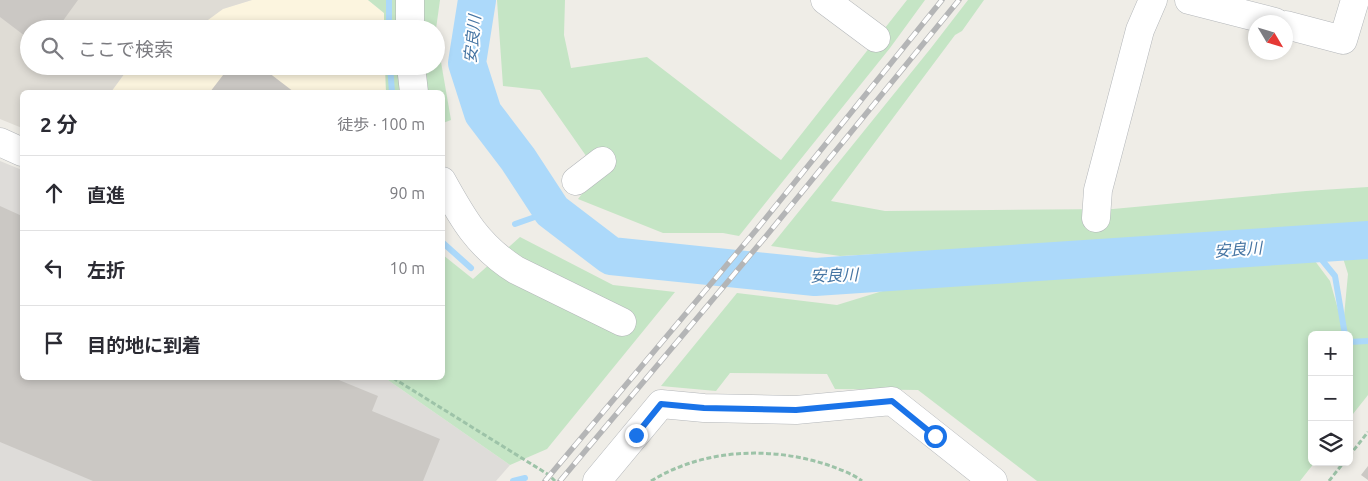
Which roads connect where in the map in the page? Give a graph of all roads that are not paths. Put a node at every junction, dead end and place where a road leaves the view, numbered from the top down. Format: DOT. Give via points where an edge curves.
graph roads {
  1 [pos="410,0"];
  2 [pos="825,0"];
  3 [pos="1153,0"];
  4 [pos="1189,0"];
  5 [pos="1355,0"];
  6 [pos="1248,15"];
  7 [pos="410,20"];
  8 [pos="1293,27"];
  9 [pos="876,38"];
  10 [pos="412,75"];
  11 [pos="414,90"];
  12 [pos="0,142"];
  13 [pos="20,151"];
  14 [pos="602,161"];
  15 [pos="576,181"];
  16 [pos="445,186"];
  17 [pos="1096,218"];
  18 [pos="622,322"];
  19 [pos="597,481"];
  20 [pos="993,481"];
  1 -- 7 [label="street"];
  2 -- 9 [label="street"];
  3 -- 17 [label="street" via="1140,30 1098,190"];
  4 -- 6 [label="street"];
  5 -- 8 [label="street" via="1343,40"];
  10 -- 11 [label="street"];
  12 -- 13 [label="street"];
  14 -- 15 [label="street"];
  16 -- 18 [label="street" via="471,230 500,260"];
  19 -- 20 [label="street" via="661,404 796,410 892,401"];
}
